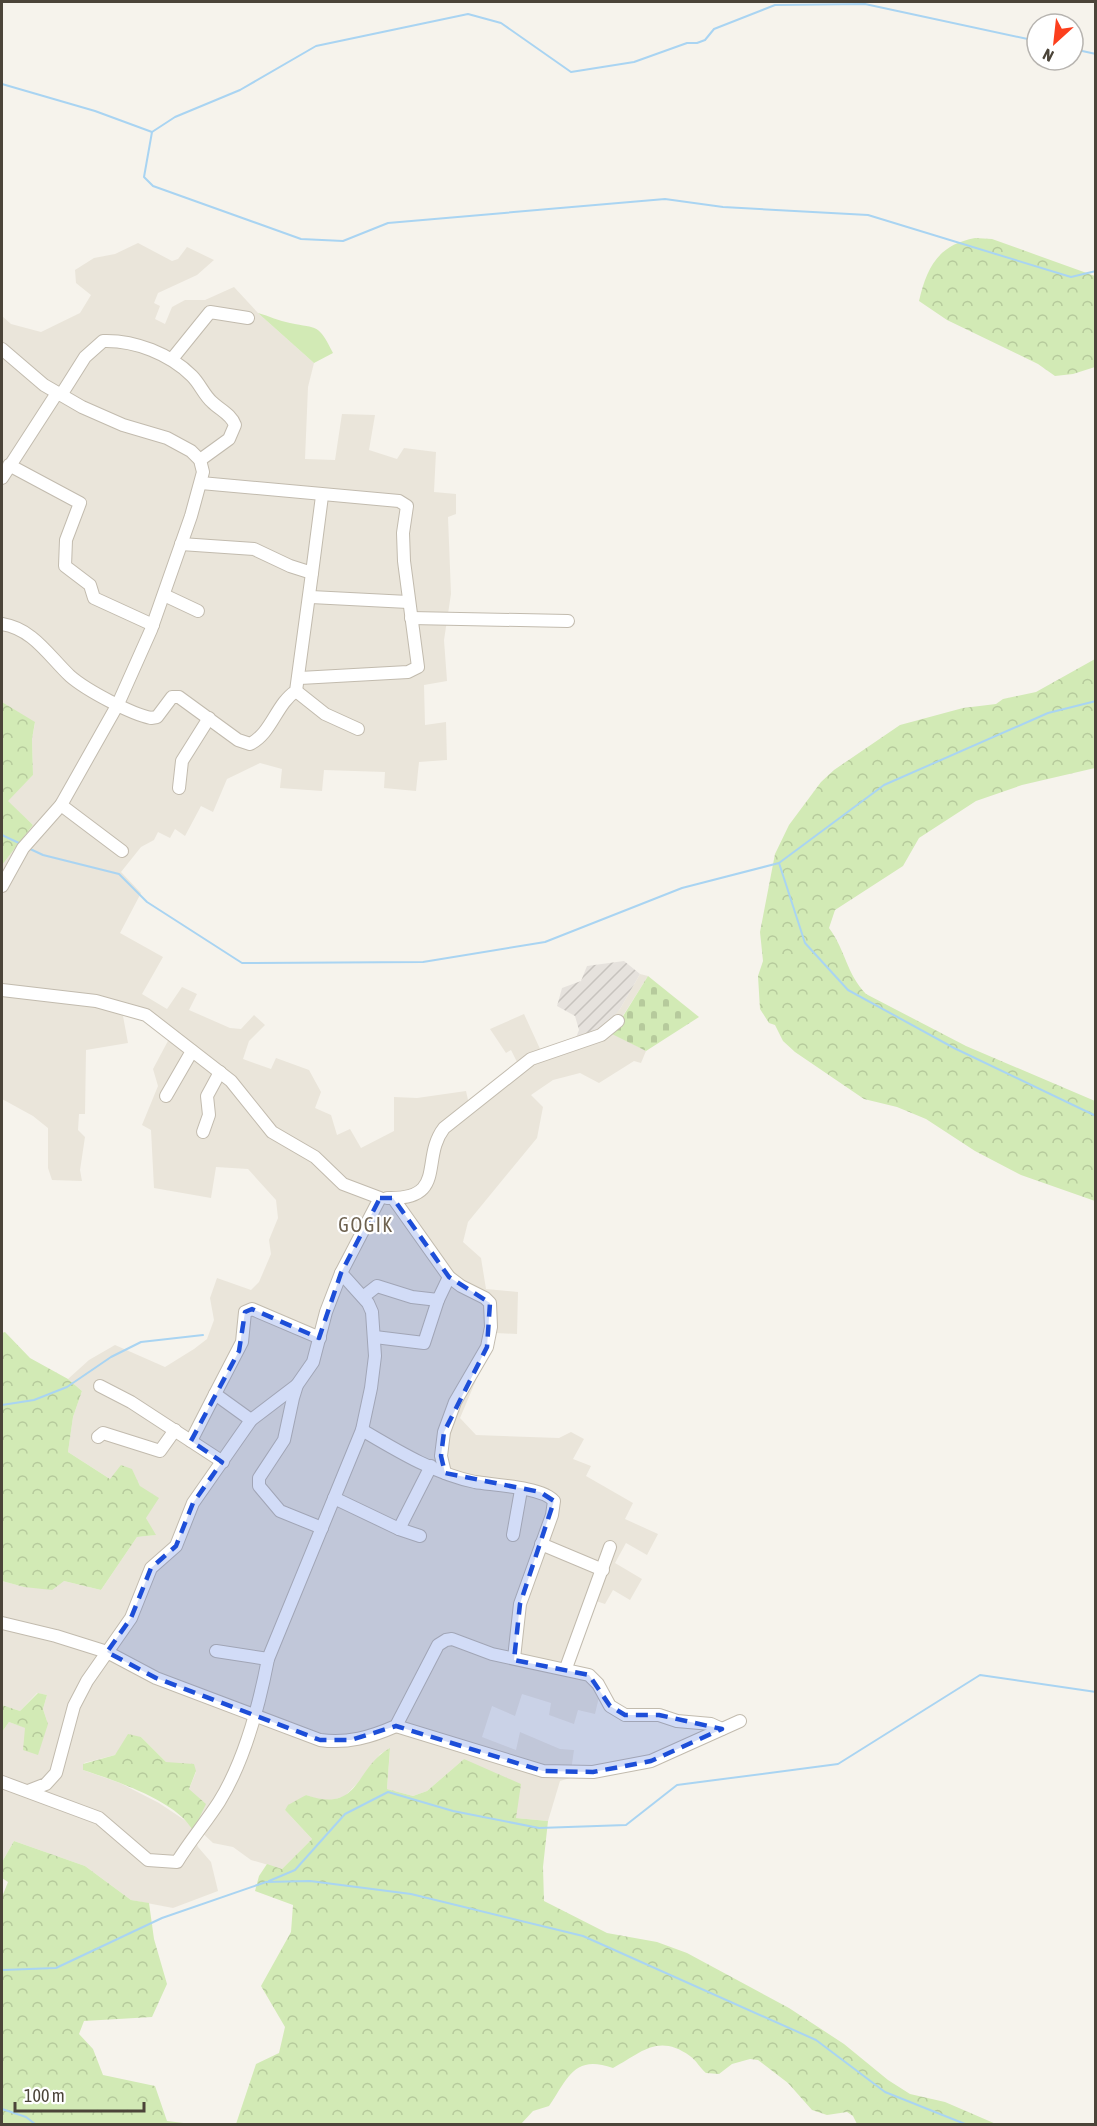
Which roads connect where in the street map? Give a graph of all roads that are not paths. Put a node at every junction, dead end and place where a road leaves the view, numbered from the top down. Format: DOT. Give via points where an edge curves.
graph roads {
  1 [pos="248,318"];
  2 [pos="2,349"];
  3 [pos="172,359"];
  4 [pos="59,394"];
  5 [pos="200,460"];
  6 [pos="9,465"];
  7 [pos="2,478"];
  8 [pos="201,483"];
  9 [pos="322,496"];
  10 [pos="181,544"];
  11 [pos="312,573"];
  12 [pos="164,595"];
  13 [pos="311,597"];
  14 [pos="408,602"];
  15 [pos="198,611"];
  16 [pos="411,618"];
  17 [pos="568,621"];
  18 [pos="2,624"];
  19 [pos="153,625"];
  20 [pos="298,684"];
  21 [pos="118,704"];
  22 [pos="208,718"];
  23 [pos="358,729"];
  24 [pos="179,788"];
  25 [pos="61,805"];
  26 [pos="122,851"];
  27 [pos="2,886"];
  28 [pos="2,990"];
  29 [pos="618,1021"];
  30 [pos="192,1052"];
  31 [pos="220,1072"];
  32 [pos="166,1096"];
  33 [pos="203,1132"];
  34 [pos="380,1198"];
  35 [pos="393,1198"];
  36 [pos="341,1273"];
  37 [pos="449,1277"];
  38 [pos="363,1297"];
  39 [pos="438,1300"];
  40 [pos="375,1337"];
  41 [pos="320,1338"];
  42 [pos="297,1385"];
  43 [pos="100,1386"];
  44 [pos="215,1394"];
  45 [pos="251,1420"];
  46 [pos="175,1430"];
  47 [pos="362,1430"];
  48 [pos="98,1437"];
  49 [pos="191,1442"];
  50 [pos="223,1462"];
  51 [pos="431,1466"];
  52 [pos="445,1473"];
  53 [pos="521,1490"];
  54 [pos="334,1498"];
  55 [pos="322,1527"];
  56 [pos="399,1529"];
  57 [pos="513,1535"];
  58 [pos="420,1536"];
  59 [pos="541,1544"];
  60 [pos="610,1547"];
  61 [pos="603,1570"];
  62 [pos="2,1623"];
  63 [pos="216,1651"];
  64 [pos="107,1652"];
  65 [pos="514,1658"];
  66 [pos="268,1659"];
  67 [pos="566,1668"];
  68 [pos="254,1716"];
  69 [pos="740,1722"];
  70 [pos="396,1726"];
  71 [pos="722,1729"];
  72 [pos="2,1782"];
  73 [pos="28,1791"];
  1 -- 3 [label="street" via="210,312"];
  2 -- 4 [label="street"];
  3 -- 4 [label="street" via="135,345 103,341"];
  3 -- 5 [label="street" via="235,425 229,439"];
  4 -- 5 [label="street" via="108,419 167,438"];
  4 -- 6 [label="street"];
  5 -- 8 [label="street"];
  6 -- 7 [label="street"];
  6 -- 19 [label="street" via="80,502 66,540 65,566 90,585 94,598"];
  8 -- 9 [label="street"];
  8 -- 10 [label="street"];
  9 -- 11 [label="street"];
  9 -- 14 [label="street" via="399,501 406,506 403,533"];
  10 -- 11 [label="street" via="254,549"];
  10 -- 12 [label="street"];
  11 -- 13 [label="street"];
  12 -- 15 [label="street"];
  12 -- 19 [label="street"];
  13 -- 14 [label="street"];
  13 -- 20 [label="street"];
  14 -- 16 [label="street"];
  16 -- 17 [label="street"];
  16 -- 20 [label="street" via="418,661 415,670"];
  18 -- 21 [label="street" via="30,635 72,677"];
  19 -- 21 [label="street"];
  20 -- 22 [label="street" via="260,738 250,744"];
  20 -- 23 [label="street" via="325,714"];
  21 -- 22 [label="street" via="154,718 176,697"];
  21 -- 25 [label="street"];
  22 -- 24 [label="street" via="182,761"];
  25 -- 26 [label="street"];
  25 -- 27 [label="street" via="26,845"];
  28 -- 30 [label="street" via="96,1000 138,1011"];
  29 -- 35 [label="street" via="601,1035 531,1059 444,1128 426,1186 414,1195"];
  30 -- 31 [label="street"];
  30 -- 32 [label="street"];
  31 -- 33 [label="street" via="207,1096 209,1115"];
  31 -- 34 [label="street" via="272,1132 315,1157 343,1184"];
  34 -- 35 [label="street"];
  34 -- 36 [label="street"];
  35 -- 37 [label="street"];
  36 -- 38 [label="street"];
  36 -- 41 [label="street"];
  37 -- 39 [label="street"];
  37 -- 52 [label="street" via="486,1298 490,1303 491,1327 487,1347 455,1402 444,1432 441,1456"];
  38 -- 39 [label="street" via="377,1286"];
  38 -- 40 [label="street" via="372,1312"];
  39 -- 40 [label="street" via="424,1343"];
  40 -- 47 [label="street" via="374,1366"];
  41 -- 42 [label="street" via="313,1362"];
  41 -- 44 [label="street" via="248,1309 242,1342"];
  42 -- 45 [label="street"];
  42 -- 55 [label="street" via="284,1440 259,1478 259,1486 280,1511"];
  43 -- 46 [label="street"];
  44 -- 45 [label="street"];
  44 -- 49 [label="street"];
  45 -- 50 [label="street"];
  46 -- 48 [label="street" via="160,1450 104,1432"];
  46 -- 49 [label="street"];
  47 -- 51 [label="street"];
  47 -- 54 [label="street"];
  49 -- 50 [label="street"];
  50 -- 64 [label="street" via="193,1503 176,1546 151,1568 134,1612"];
  51 -- 52 [label="street"];
  51 -- 56 [label="street"];
  52 -- 53 [label="street"];
  53 -- 57 [label="street"];
  53 -- 59 [label="street" via="540,1491 554,1501"];
  54 -- 55 [label="street"];
  54 -- 56 [label="street"];
  55 -- 66 [label="street"];
  56 -- 58 [label="street"];
  59 -- 61 [label="street"];
  59 -- 65 [label="street" via="520,1604"];
  60 -- 61 [label="street"];
  61 -- 67 [label="street"];
  62 -- 64 [label="street"];
  63 -- 66 [label="street"];
  64 -- 68 [label="street" via="156,1678"];
  64 -- 73 [label="street" via="74,1706 56,1773 46,1784"];
  65 -- 67 [label="street"];
  65 -- 70 [label="street" via="452,1639 441,1641"];
  66 -- 68 [label="street"];
  67 -- 71 [label="street" via="589,1675 610,1706 626,1715 659,1715"];
  68 -- 70 [label="street" via="320,1740 338,1742"];
  68 -- 73 [label="street" via="219,1801 177,1862 148,1860 99,1818"];
  69 -- 71 [label="street"];
  70 -- 71 [label="street" via="543,1771 593,1773 651,1761"];
  72 -- 73 [label="street"];
}
